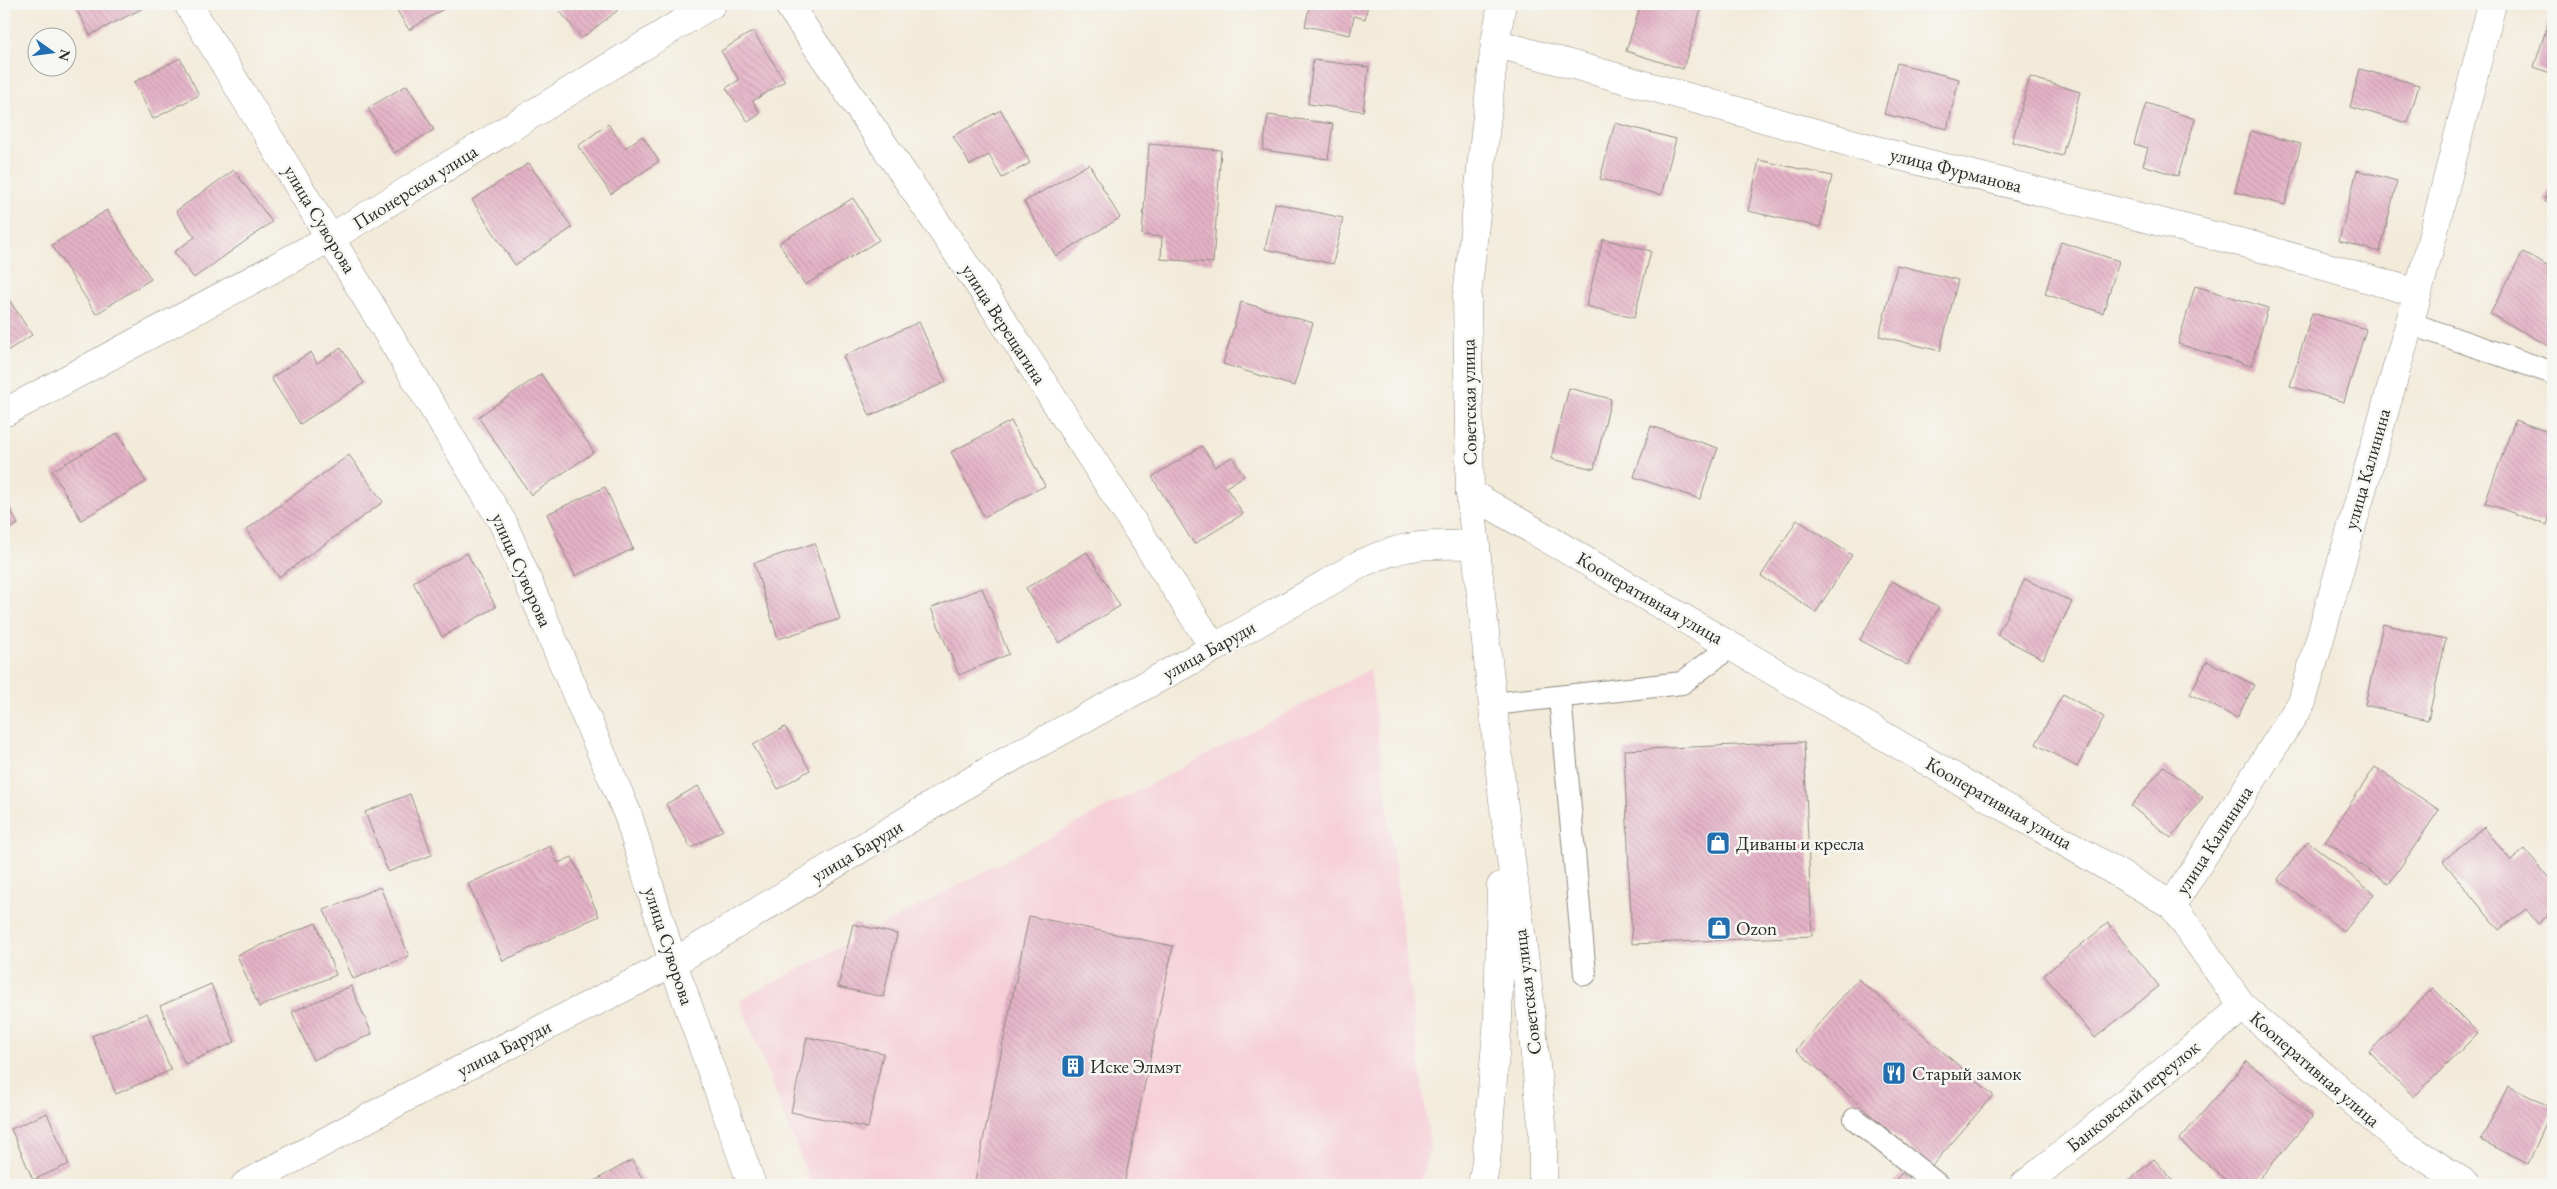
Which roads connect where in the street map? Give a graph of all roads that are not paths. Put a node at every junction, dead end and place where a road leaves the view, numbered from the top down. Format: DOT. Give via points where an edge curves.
graph roads {
  1 [pos="188,4"];
  2 [pos="712,4"];
  3 [pos="788,4"];
  4 [pos="1502,4"];
  5 [pos="2492,4"];
  6 [pos="1495,43"];
  7 [pos="332,238"];
  8 [pos="2418,293"];
  9 [pos="2408,323"];
  10 [pos="2553,373"];
  11 [pos="4,413"];
  12 [pos="1470,493"];
  13 [pos="1476,545"];
  14 [pos="1731,646"];
  15 [pos="1214,648"];
  16 [pos="1560,696"];
  17 [pos="1493,704"];
  18 [pos="1503,800"];
  19 [pos="2172,905"];
  20 [pos="673,963"];
  21 [pos="1585,974"];
  22 [pos="2243,1007"];
  23 [pos="1855,1119"];
  24 [pos="245,1185"];
  25 [pos="752,1185"];
  26 [pos="1482,1185"];
  27 [pos="1543,1185"];
  28 [pos="1938,1185"];
  29 [pos="2024,1185"];
  30 [pos="2468,1185"];
  1 -- 7 [label="street, улица Суворова"];
  2 -- 7 [label="street, Пионерская улица"];
  3 -- 15 [label="street, улица Верещагина" via="992,304"];
  4 -- 6 [label="street, Советская улица"];
  5 -- 8 [label="street, улица Калинина"];
  6 -- 8 [label="street, улица Фурманова" via="1887,153 2247,244"];
  6 -- 12 [label="street, Советская улица" via="1467,296"];
  7 -- 11 [label="street, Пионерская улица"];
  7 -- 20 [label="street, улица Суворова" via="503,523 628,814"];
  8 -- 9 [label="street, улица Калинина"];
  9 -- 10 [label="lane"];
  9 -- 19 [label="street, улица Калинина" via="2302,702"];
  12 -- 13 [label="street, Советская улица"];
  12 -- 14 [label="street, Кооперативная улица"];
  13 -- 15 [label="street, улица Баруди" via="1423,544 1386,552"];
  13 -- 17 [label="street, Советская улица"];
  14 -- 16 [label="lane" via="1682,683"];
  14 -- 19 [label="street, Кооперативная улица"];
  15 -- 20 [label="street, улица Баруди" via="988,771"];
  16 -- 17 [label="lane"];
  16 -- 21 [label="lane"];
  17 -- 18 [label="street, Советская улица"];
  18 -- 26 [label="street, Советская улица" via="1498,1018"];
  18 -- 27 [label="street, Советская улица" via="1531,1016 1543,1134"];
  19 -- 22 [label="street, Кооперативная улица"];
  20 -- 24 [label="street, улица Баруди" via="429,1086"];
  20 -- 25 [label="street, улица Суворова"];
  22 -- 29 [label="street, Банковский переулок"];
  22 -- 30 [label="street, Кооперативная улица" via="2402,1143"];
  23 -- 28 [label="lane"];
}
